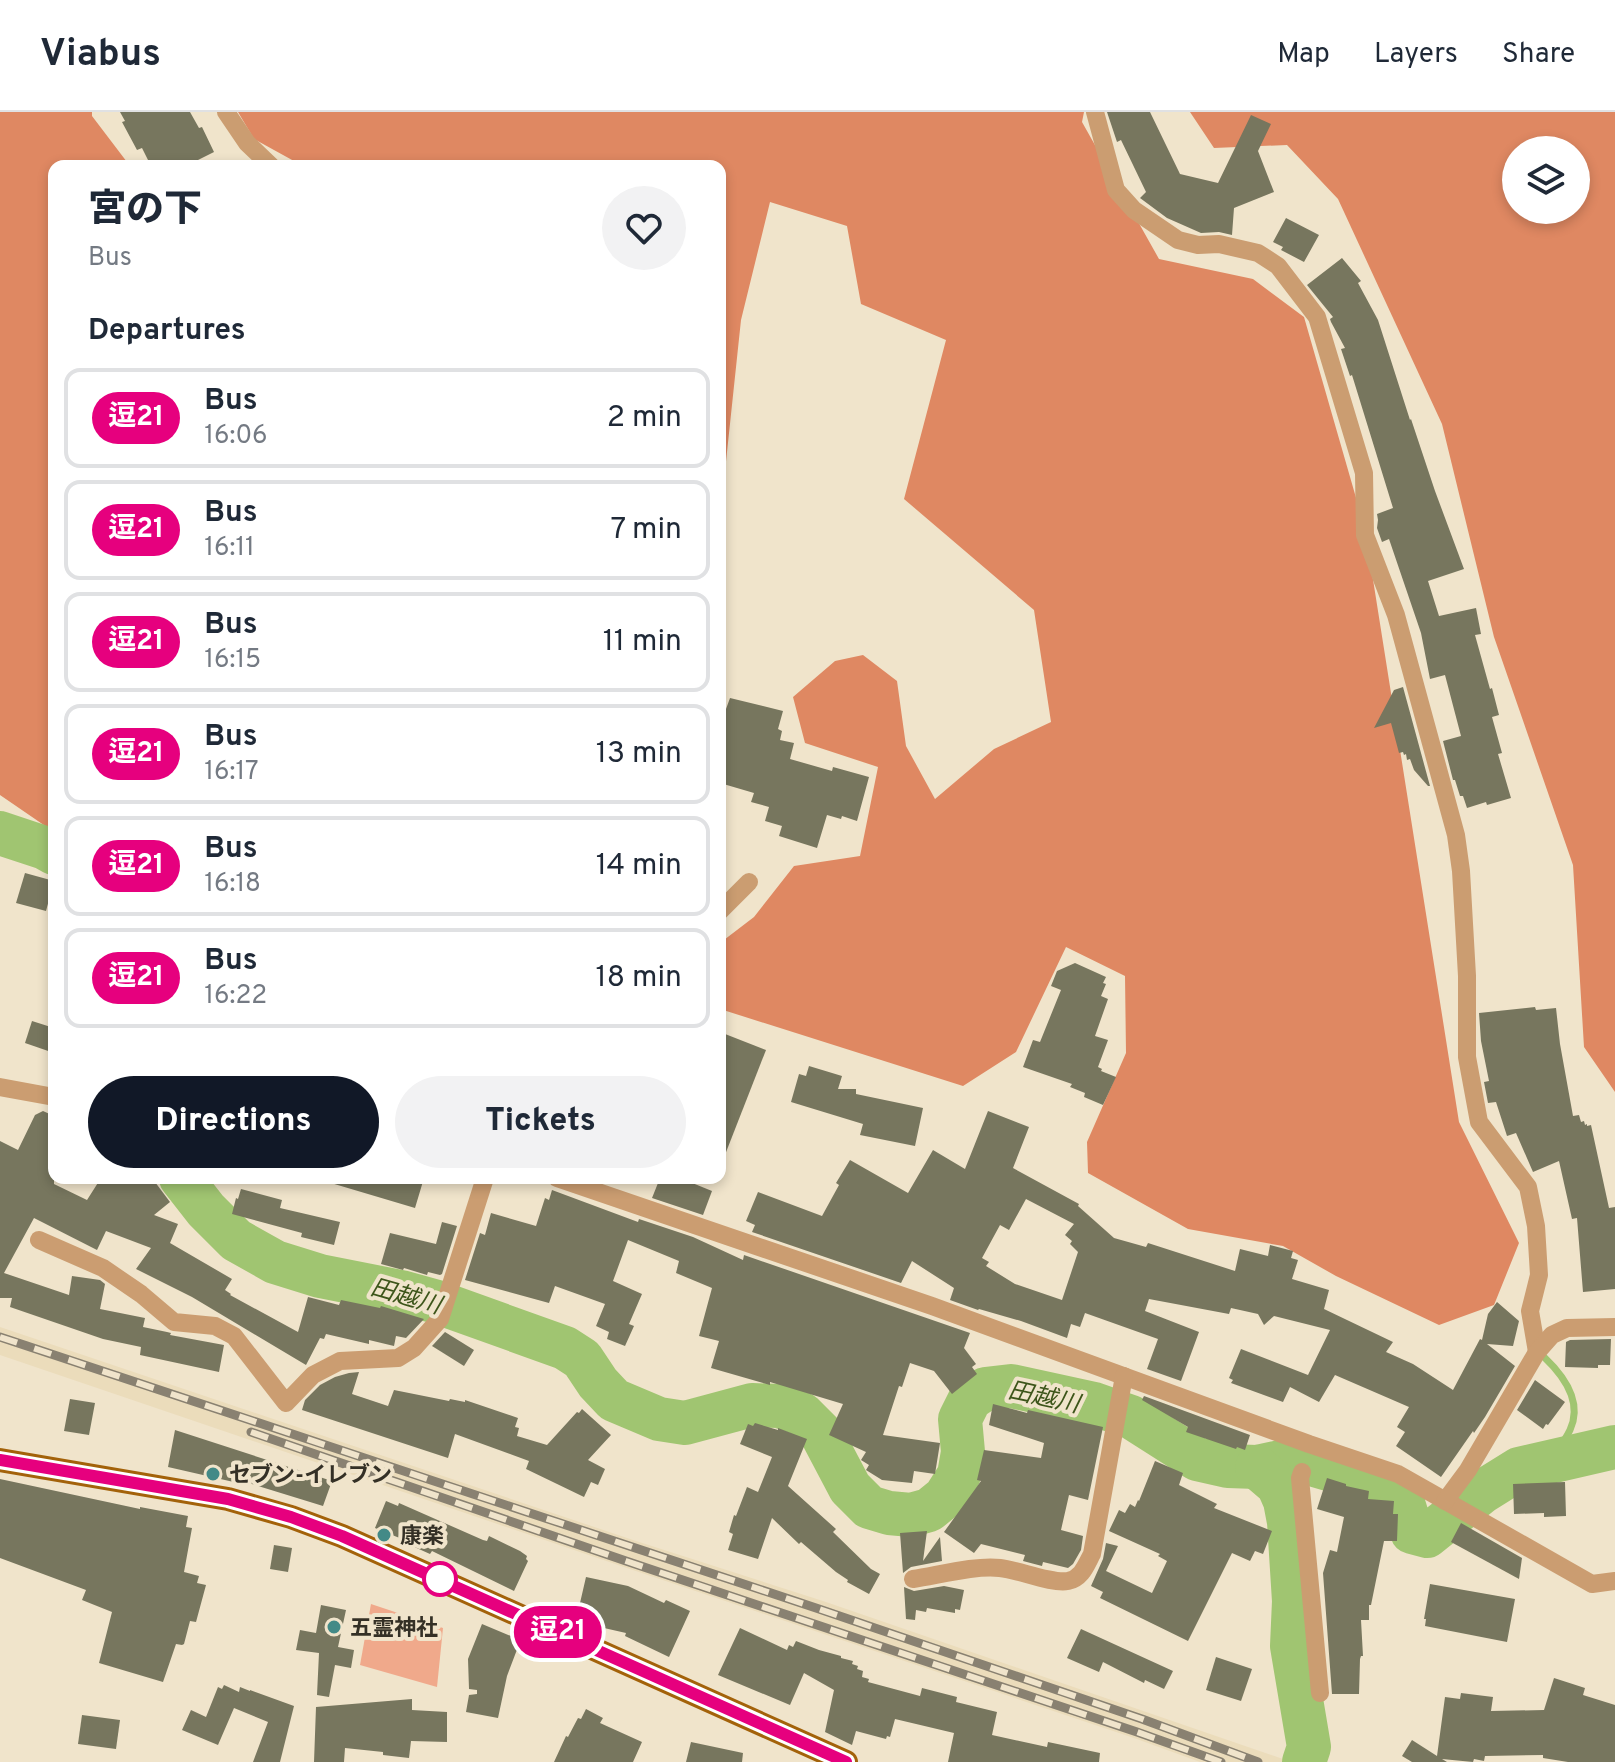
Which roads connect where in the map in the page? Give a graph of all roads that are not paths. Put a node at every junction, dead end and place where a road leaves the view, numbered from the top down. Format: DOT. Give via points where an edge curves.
graph roads {
  1 [pos="226,112"];
  2 [pos="1095,112"];
  3 [pos="265,160"];
  4 [pos="749,882"];
  5 [pos="726,905"];
  6 [pos="0,1087"];
  7 [pos="48,1096"];
  8 [pos="483,1184"];
  9 [pos="575,1184"];
  10 [pos="39,1240"];
  11 [pos="1615,1327"];
  12 [pos="1537,1352"];
  13 [pos="1123,1385"];
  14 [pos="0,1460"];
  15 [pos="1302,1472"];
  16 [pos="1448,1502"];
  17 [pos="913,1579"];
  18 [pos="1615,1581"];
  19 [pos="1320,1693"];
  20 [pos="846,1762"];
  1 -- 3 [label="street"];
  2 -- 12 [label="street" via="1116,190 1134,210 1178,240 1258,253 1278,266 1317,317 1364,473 1365,535 1396,615 1456,835 1467,976 1467,1057 1479,1122 1528,1187 1539,1275 1530,1311"];
  4 -- 5 [label="street"];
  6 -- 7 [label="street"];
  8 -- 10 [label="street" via="440,1319 414,1348 398,1358 340,1361 313,1375 286,1403 234,1336 215,1326 174,1322 103,1268"];
  9 -- 13 [label="street" via="932,1306"];
  11 -- 12 [label="street" via="1567,1328"];
  12 -- 16 [label="street"];
  13 -- 16 [label="street" via="1398,1474"];
  13 -- 17 [label="street" via="1092,1554 1081,1574 1069,1581 986,1568"];
  14 -- 20 [label="main road" via="194,1492 342,1536"];
  15 -- 19 [label="street"];
  16 -- 18 [label="street" via="1592,1584"];
}
